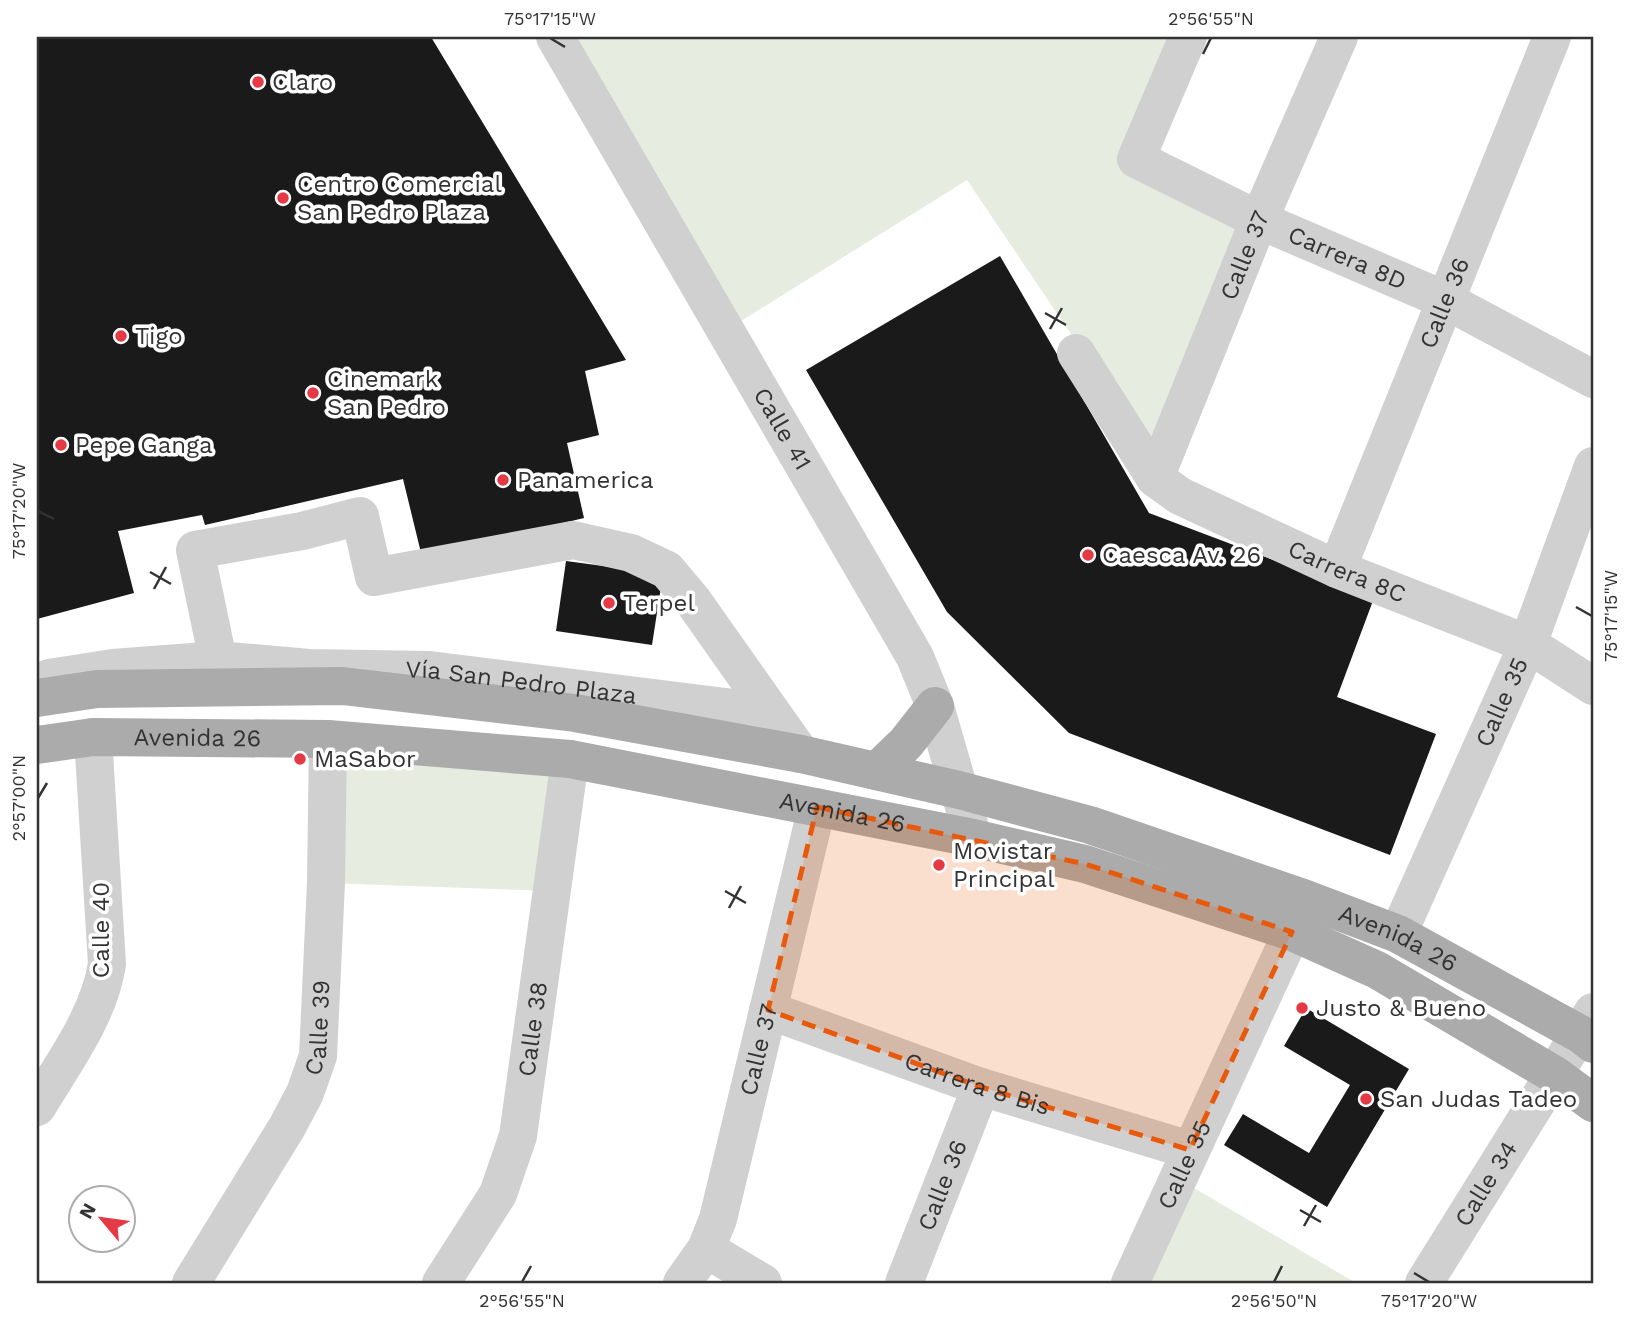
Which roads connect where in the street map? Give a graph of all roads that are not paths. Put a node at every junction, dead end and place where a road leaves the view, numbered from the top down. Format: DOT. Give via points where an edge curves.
graph roads {
  1 [pos="555,37"];
  2 [pos="1188,37"];
  3 [pos="1339,37"];
  4 [pos="1552,37"];
  5 [pos="1259,220"];
  6 [pos="1445,300"];
  7 [pos="1076,353"];
  8 [pos="1593,379"];
  9 [pos="1155,478"];
  10 [pos="1590,482"];
  11 [pos="1337,569"];
  12 [pos="1528,644"];
  13 [pos="218,660"];
  14 [pos="37,680"];
  15 [pos="1593,686"];
  16 [pos="37,698"];
  17 [pos="935,706"];
  18 [pos="772,713"];
  19 [pos="93,737"];
  20 [pos="328,738"];
  21 [pos="37,746"];
  22 [pos="801,754"];
  23 [pos="570,759"];
  24 [pos="877,771"];
  25 [pos="959,790"];
  26 [pos="817,807"];
  27 [pos="973,838"];
  28 [pos="1292,932"];
  29 [pos="1398,934"];
  30 [pos="768,1010"];
  31 [pos="1589,1030"];
  32 [pos="1555,1075"];
  33 [pos="981,1087"];
  34 [pos="1593,1103"];
  35 [pos="37,1107"];
  36 [pos="1190,1150"];
  37 [pos="706,1249"];
  38 [pos="191,1283"];
  39 [pos="441,1283"];
  40 [pos="682,1283"];
  41 [pos="764,1283"];
  42 [pos="904,1283"];
  43 [pos="1130,1283"];
  44 [pos="1423,1283"];
  1 -- 17 [label="street, Calle 41" via="915,657"];
  2 -- 5 [label="street, Carrera 8D" via="1136,159"];
  3 -- 5 [label="street, Calle 37"];
  4 -- 6 [label="street, Calle 36"];
  5 -- 6 [label="street, Carrera 8D"];
  5 -- 9 [label="street, Calle 37"];
  6 -- 8 [label="street, Carrera 8D"];
  6 -- 11 [label="street, Calle 36"];
  7 -- 9 [label="street, Carrera 8C"];
  9 -- 11 [label="street, Carrera 8C" via="1180,496"];
  10 -- 12 [label="street, Calle 35"];
  11 -- 12 [label="street, Carrera 8C"];
  12 -- 15 [label="street, Carrera 8C"];
  12 -- 29 [label="street, Calle 35"];
  13 -- 14 [label="street, Vía San Pedro Plaza" via="113,668"];
  13 -- 18 [label="street, Vía San Pedro Plaza" via="309,668 430,670"];
  13 -- 18 [label="street" via="195,550 359,516 373,577 573,540 631,552 667,570"];
  16 -- 22 [label="main road, Avenida 26" via="97,689 342,686 575,713"];
  17 -- 24 [label="main road"];
  17 -- 25 [label="street, Calle 41"];
  18 -- 22 [label="street"];
  19 -- 20 [label="main road, Avenida 26"];
  19 -- 21 [label="main road, Avenida 26"];
  19 -- 35 [label="street, Calle 40" via="107,964 90,1018"];
  20 -- 23 [label="main road, Avenida 26"];
  20 -- 38 [label="street, Calle 39" via="318,1056 306,1093"];
  22 -- 24 [label="main road, Avenida 26"];
  23 -- 26 [label="main road, Avenida 26"];
  23 -- 39 [label="street, Calle 38" via="518,1136 498,1194"];
  24 -- 25 [label="main road, Avenida 26"];
  25 -- 27 [label="street, Calle 41"];
  25 -- 29 [label="main road, Avenida 26" via="1090,825"];
  26 -- 27 [label="main road, Avenida 26"];
  26 -- 30 [label="street, Calle 37"];
  27 -- 28 [label="main road, Avenida 26" via="1085,864"];
  28 -- 32 [label="main road, Avenida 26" via="1377,970"];
  28 -- 36 [label="street, Calle 35"];
  29 -- 31 [label="main road, Avenida 26"];
  30 -- 33 [label="street, Carrera 8 Bis"];
  30 -- 37 [label="street, Calle 37" via="728,1182"];
  31 -- 32 [label="street, Calle 34"];
  32 -- 34 [label="main road, Avenida 26"];
  32 -- 44 [label="street, Calle 34"];
  33 -- 36 [label="street, Carrera 8 Bis"];
  33 -- 42 [label="street, Calle 36"];
  36 -- 43 [label="street, Calle 35"];
  37 -- 40 [label="street, Calle 37"];
  37 -- 41 [label="street"];
}
